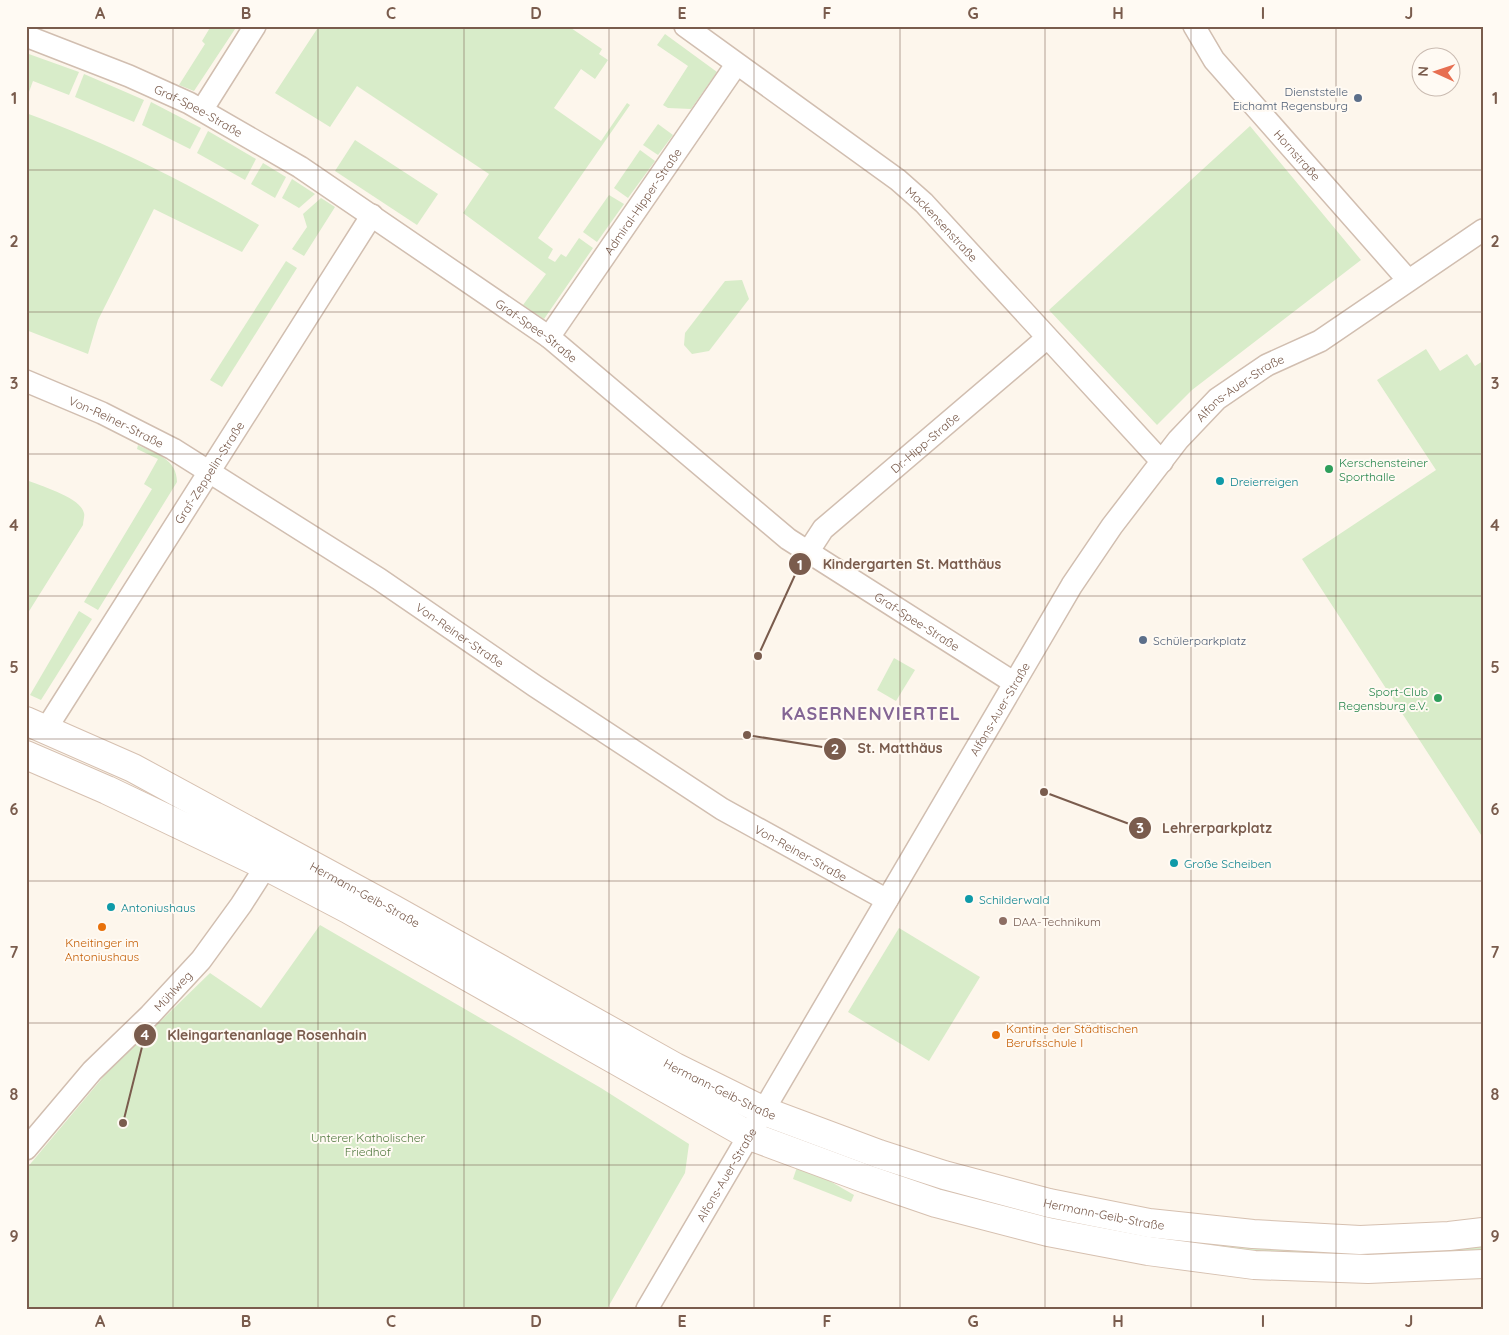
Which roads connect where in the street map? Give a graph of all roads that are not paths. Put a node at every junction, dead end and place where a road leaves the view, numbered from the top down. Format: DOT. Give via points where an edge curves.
graph roads {
  1 [pos="255,26"];
  2 [pos="685,26"];
  3 [pos="1194,26"];
  4 [pos="26,36"];
  5 [pos="736,65"];
  6 [pos="202,110"];
  7 [pos="372,215"];
  8 [pos="1483,230"];
  9 [pos="1408,280"];
  10 [pos="549,337"];
  11 [pos="1047,338"];
  12 [pos="26,381"];
  13 [pos="1162,462"];
  14 [pos="210,472"];
  15 [pos="808,552"];
  16 [pos="1013,682"];
  17 [pos="36,725"];
  18 [pos="26,755"];
  19 [pos="266,866"];
  20 [pos="887,900"];
  21 [pos="764,1111"];
  22 [pos="750,1136"];
  23 [pos="26,1149"];
  24 [pos="1483,1232"];
  25 [pos="1483,1264"];
  26 [pos="647,1309"];
  1 -- 6 [label="street"];
  2 -- 5 [label="street, Mackensenstraße"];
  3 -- 9 [label="street, Hornstraße" via="1214,60"];
  4 -- 6 [label="street, Graf-Spee-Straße" via="130,76"];
  5 -- 10 [label="street, Admiral-Hipper-Straße"];
  5 -- 11 [label="street, Mackensenstraße" via="898,180 924,203"];
  6 -- 7 [label="street, Graf-Spee-Straße" via="300,166"];
  7 -- 10 [label="street, Graf-Spee-Straße"];
  7 -- 14 [label="street, Graf-Zeppelin-Straße"];
  8 -- 9 [label="street, Alfons-Auer-Straße"];
  9 -- 13 [label="street, Alfons-Auer-Straße" via="1320,341 1267,364 1217,398 1196,418"];
  10 -- 15 [label="street, Graf-Spee-Straße"];
  11 -- 13 [label="street, Mackensenstraße"];
  11 -- 15 [label="street, Dr.-Hipp-Straße" via="823,529"];
  12 -- 14 [label="street, Von-Reiner-Straße" via="131,427"];
  13 -- 16 [label="street, Alfons-Auer-Straße" via="1072,584"];
  14 -- 17 [label="street, Graf-Zeppelin-Straße"];
  14 -- 20 [label="street, Von-Reiner-Straße" via="379,579 722,809"];
  15 -- 16 [label="street, Graf-Spee-Straße"];
  16 -- 20 [label="street, Alfons-Auer-Straße"];
  17 -- 21 [label="street, Hermann-Geib-Straße" via="133,768 402,914 675,1068"];
  18 -- 19 [label="street, Hermann-Geib-Straße" via="108,790"];
  19 -- 22 [label="street, Hermann-Geib-Straße"];
  19 -- 23 [label="street, Mühlweg" via="201,960 92,1071"];
  20 -- 21 [label="street, Alfons-Auer-Straße"];
  21 -- 22 [label="street, Alfons-Auer-Straße"];
  21 -- 24 [label="street, Hermann-Geib-Straße" via="944,1175 1049,1203 1149,1223 1253,1234 1360,1240"];
  22 -- 25 [label="street, Hermann-Geib-Straße" via="866,1180 936,1202 1048,1232 1148,1251 1254,1264 1368,1269"];
  22 -- 26 [label="street, Alfons-Auer-Straße"];
}
